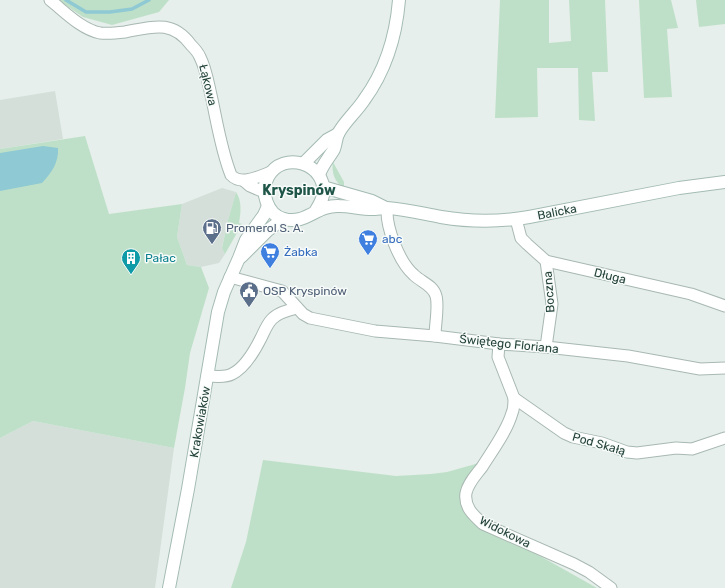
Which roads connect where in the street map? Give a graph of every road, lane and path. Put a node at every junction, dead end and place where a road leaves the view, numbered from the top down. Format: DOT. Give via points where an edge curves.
graph roads {
  1 [pos="50,0"];
  2 [pos="399,0"];
  3 [pos="338,134"];
  4 [pos="304,163"];
  5 [pos="271,172"];
  6 [pos="319,175"];
  7 [pos="244,181"];
  8 [pos="725,182"];
  9 [pos="323,187"];
  10 [pos="264,192"];
  11 [pos="268,206"];
  12 [pos="387,208"];
  13 [pos="315,212"];
  14 [pos="283,219"];
  15 [pos="516,219"];
  16 [pos="239,258"];
  17 [pos="546,261"];
  18 [pos="230,277"];
  19 [pos="725,306"];
  20 [pos="297,308"];
  21 [pos="435,336"];
  22 [pos="499,344"];
  23 [pos="546,347"];
  24 [pos="725,368"];
  25 [pos="207,376"];
  26 [pos="514,398"];
  27 [pos="725,438"];
  28 [pos="170,588"];
  29 [pos="611,588"];
  1 -- 7 [label="street, Łąkowa" via="90,30 116,33 159,26 172,28 187,39 200,56 205,69 231,175"];
  2 -- 3 [label="main road" via="391,49 378,78"];
  3 -- 4 [label="main road" via="327,140"];
  3 -- 6 [label="main road" via="335,147"];
  4 -- 5 [label="main road" via="286,162"];
  4 -- 6 [label="main road"];
  5 -- 7 [label="street"];
  5 -- 10 [label="main road"];
  6 -- 9 [label="main road"];
  7 -- 10 [label="street, Łąkowa"];
  8 -- 15 [label="main road, Balicka" via="679,188"];
  9 -- 12 [label="main road, Balicka"];
  9 -- 13 [label="main road" via="323,195"];
  10 -- 11 [label="main road"];
  11 -- 14 [label="main road"];
  11 -- 16 [label="main road, Krakowiaków" via="264,216 246,240"];
  12 -- 13 [label="main road, Balicka" via="330,206"];
  12 -- 15 [label="main road, Balicka" via="479,221"];
  12 -- 21 [label="street" via="387,217 403,262 414,275 431,287 436,295"];
  13 -- 14 [label="main road" via="300,220"];
  14 -- 16 [label="main road, Krakowiaków"];
  15 -- 17 [label="street, Długa" via="521,238"];
  16 -- 18 [label="main road, Krakowiaków"];
  17 -- 19 [label="street, Długa" via="691,294"];
  17 -- 23 [label="street, Boczna" via="552,304"];
  18 -- 20 [label="street, Świętego Floriana" via="282,291"];
  18 -- 25 [label="main road, Krakowiaków" via="218,312"];
  20 -- 21 [label="street, Świętego Floriana" via="310,318 375,331"];
  20 -- 25 [label="street" via="282,312 272,319 248,361 233,374"];
  21 -- 22 [label="street, Świętego Floriana"];
  22 -- 23 [label="street, Świętego Floriana"];
  22 -- 26 [label="street" via="498,357"];
  23 -- 24 [label="street, Świętego Floriana" via="628,356 700,369"];
  25 -- 28 [label="main road, Krakowiaków"];
  26 -- 27 [label="street, Pod Skałą" via="564,433 627,452 692,449"];
  26 -- 29 [label="street, Widokowa" via="512,413 498,441 470,482 466,492 469,510 483,524 574,564"];
}
